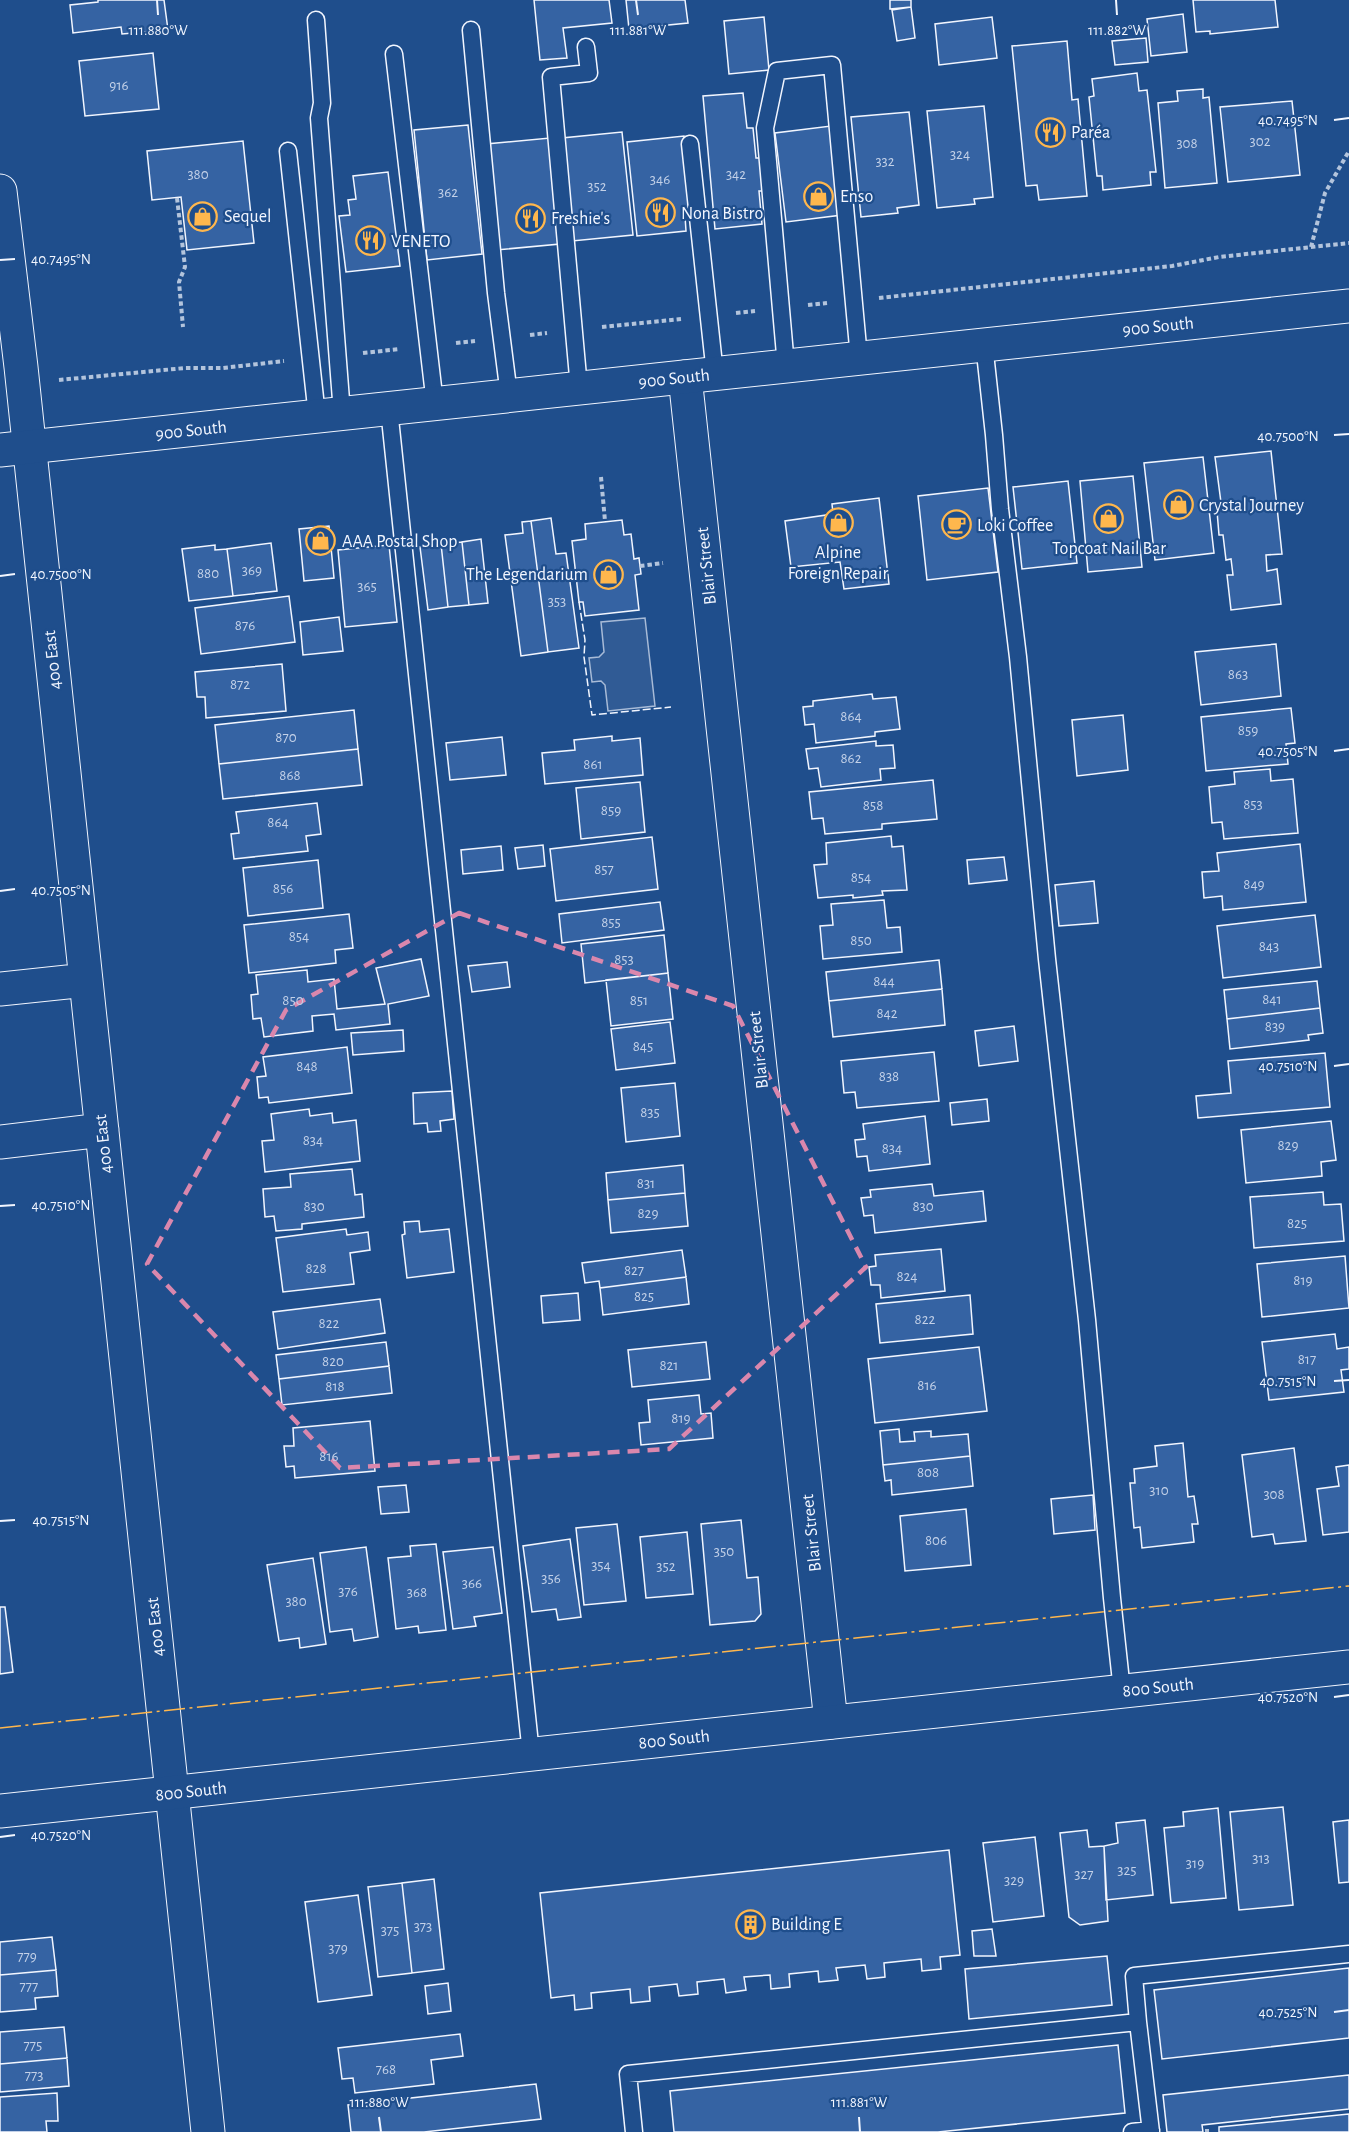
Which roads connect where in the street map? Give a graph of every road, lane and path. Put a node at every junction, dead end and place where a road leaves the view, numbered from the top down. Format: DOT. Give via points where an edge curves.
graph roads {
  1 [pos="316,20"];
  2 [pos="471,30"];
  3 [pos="586,47"];
  4 [pos="393,54"];
  5 [pos="690,144"];
  6 [pos="288,150"];
  7 [pos="1349,151"];
  8 [pos="0,191"];
  9 [pos="177,198"];
  10 [pos="1349,243"];
  11 [pos="1342,244"];
  12 [pos="1311,247"];
  13 [pos="1349,306"];
  14 [pos="183,327"];
  15 [pos="984,344"];
  16 [pos="859,358"];
  17 [pos="786,366"];
  18 [pos="700,375"];
  19 [pos="579,388"];
  20 [pos="508,395"];
  21 [pos="435,404"];
  22 [pos="389,409"];
  23 [pos="330,415"];
  24 [pos="15,448"];
  25 [pos="601,477"];
  26 [pos="605,521"];
  27 [pos="663,563"];
  28 [pos="640,566"];
  29 [pos="86,980"];
  30 [pos="0,989"];
  31 [pos="102,1131"];
  32 [pos="0,1142"];
  33 [pos="1349,1667"];
  34 [pos="1122,1691"];
  35 [pos="831,1722"];
  36 [pos="531,1755"];
  37 [pos="173,1793"];
  38 [pos="0,1811"];
  39 [pos="1349,1954"];
  40 [pos="1138,2022"];
  41 [pos="1151,2131"];
  42 [pos="208,2132"];
  43 [pos="634,2132"];
  44 [pos="1132,2132"];
  1 -- 23 [label="lane" via="322,104 319,118"];
  2 -- 20 [label="lane"];
  3 -- 19 [label="lane" via="589,73 551,77"];
  4 -- 21 [label="lane"];
  5 -- 18 [label="lane"];
  6 -- 23 [label="lane"];
  7 -- 12 [label="path" via="1325,194"];
  8 -- 24 [label="street, 400 East"];
  9 -- 14 [label="path" via="185,267 179,282"];
  10 -- 11 [label="path"];
  13 -- 15 [label="street, 900 South"];
  15 -- 16 [label="street, 900 South"];
  15 -- 34 [label="lane"];
  16 -- 17 [label="street, 900 South"];
  16 -- 17 [label="lane" via="832,65 799,68 777,71 765,128"];
  17 -- 18 [label="street, 900 South"];
  18 -- 19 [label="street, 900 South"];
  18 -- 35 [label="street, Blair Street"];
  19 -- 20 [label="street, 900 South"];
  20 -- 21 [label="street, 900 South"];
  21 -- 22 [label="street, 900 South"];
  22 -- 23 [label="street, 900 South"];
  22 -- 36 [label="lane"];
  23 -- 24 [label="street, 900 South"];
  24 -- 29 [label="street, 400 East"];
  25 -- 26 [label="path"];
  27 -- 28 [label="path"];
  29 -- 30 [label="street"];
  29 -- 31 [label="street, 400 East"];
  31 -- 32 [label="street"];
  31 -- 37 [label="street, 400 East"];
  33 -- 34 [label="street, 800 South"];
  34 -- 35 [label="street, 800 South"];
  35 -- 36 [label="street, 800 South"];
  36 -- 37 [label="street, 800 South"];
  37 -- 38 [label="street, 800 South"];
  37 -- 42 [label="street, 400 East"];
  39 -- 40 [label="lane" via="1134,1976"];
  40 -- 41 [label="lane"];
  40 -- 43 [label="lane" via="628,2074"];
  41 -- 44 [label="lane"];
}
